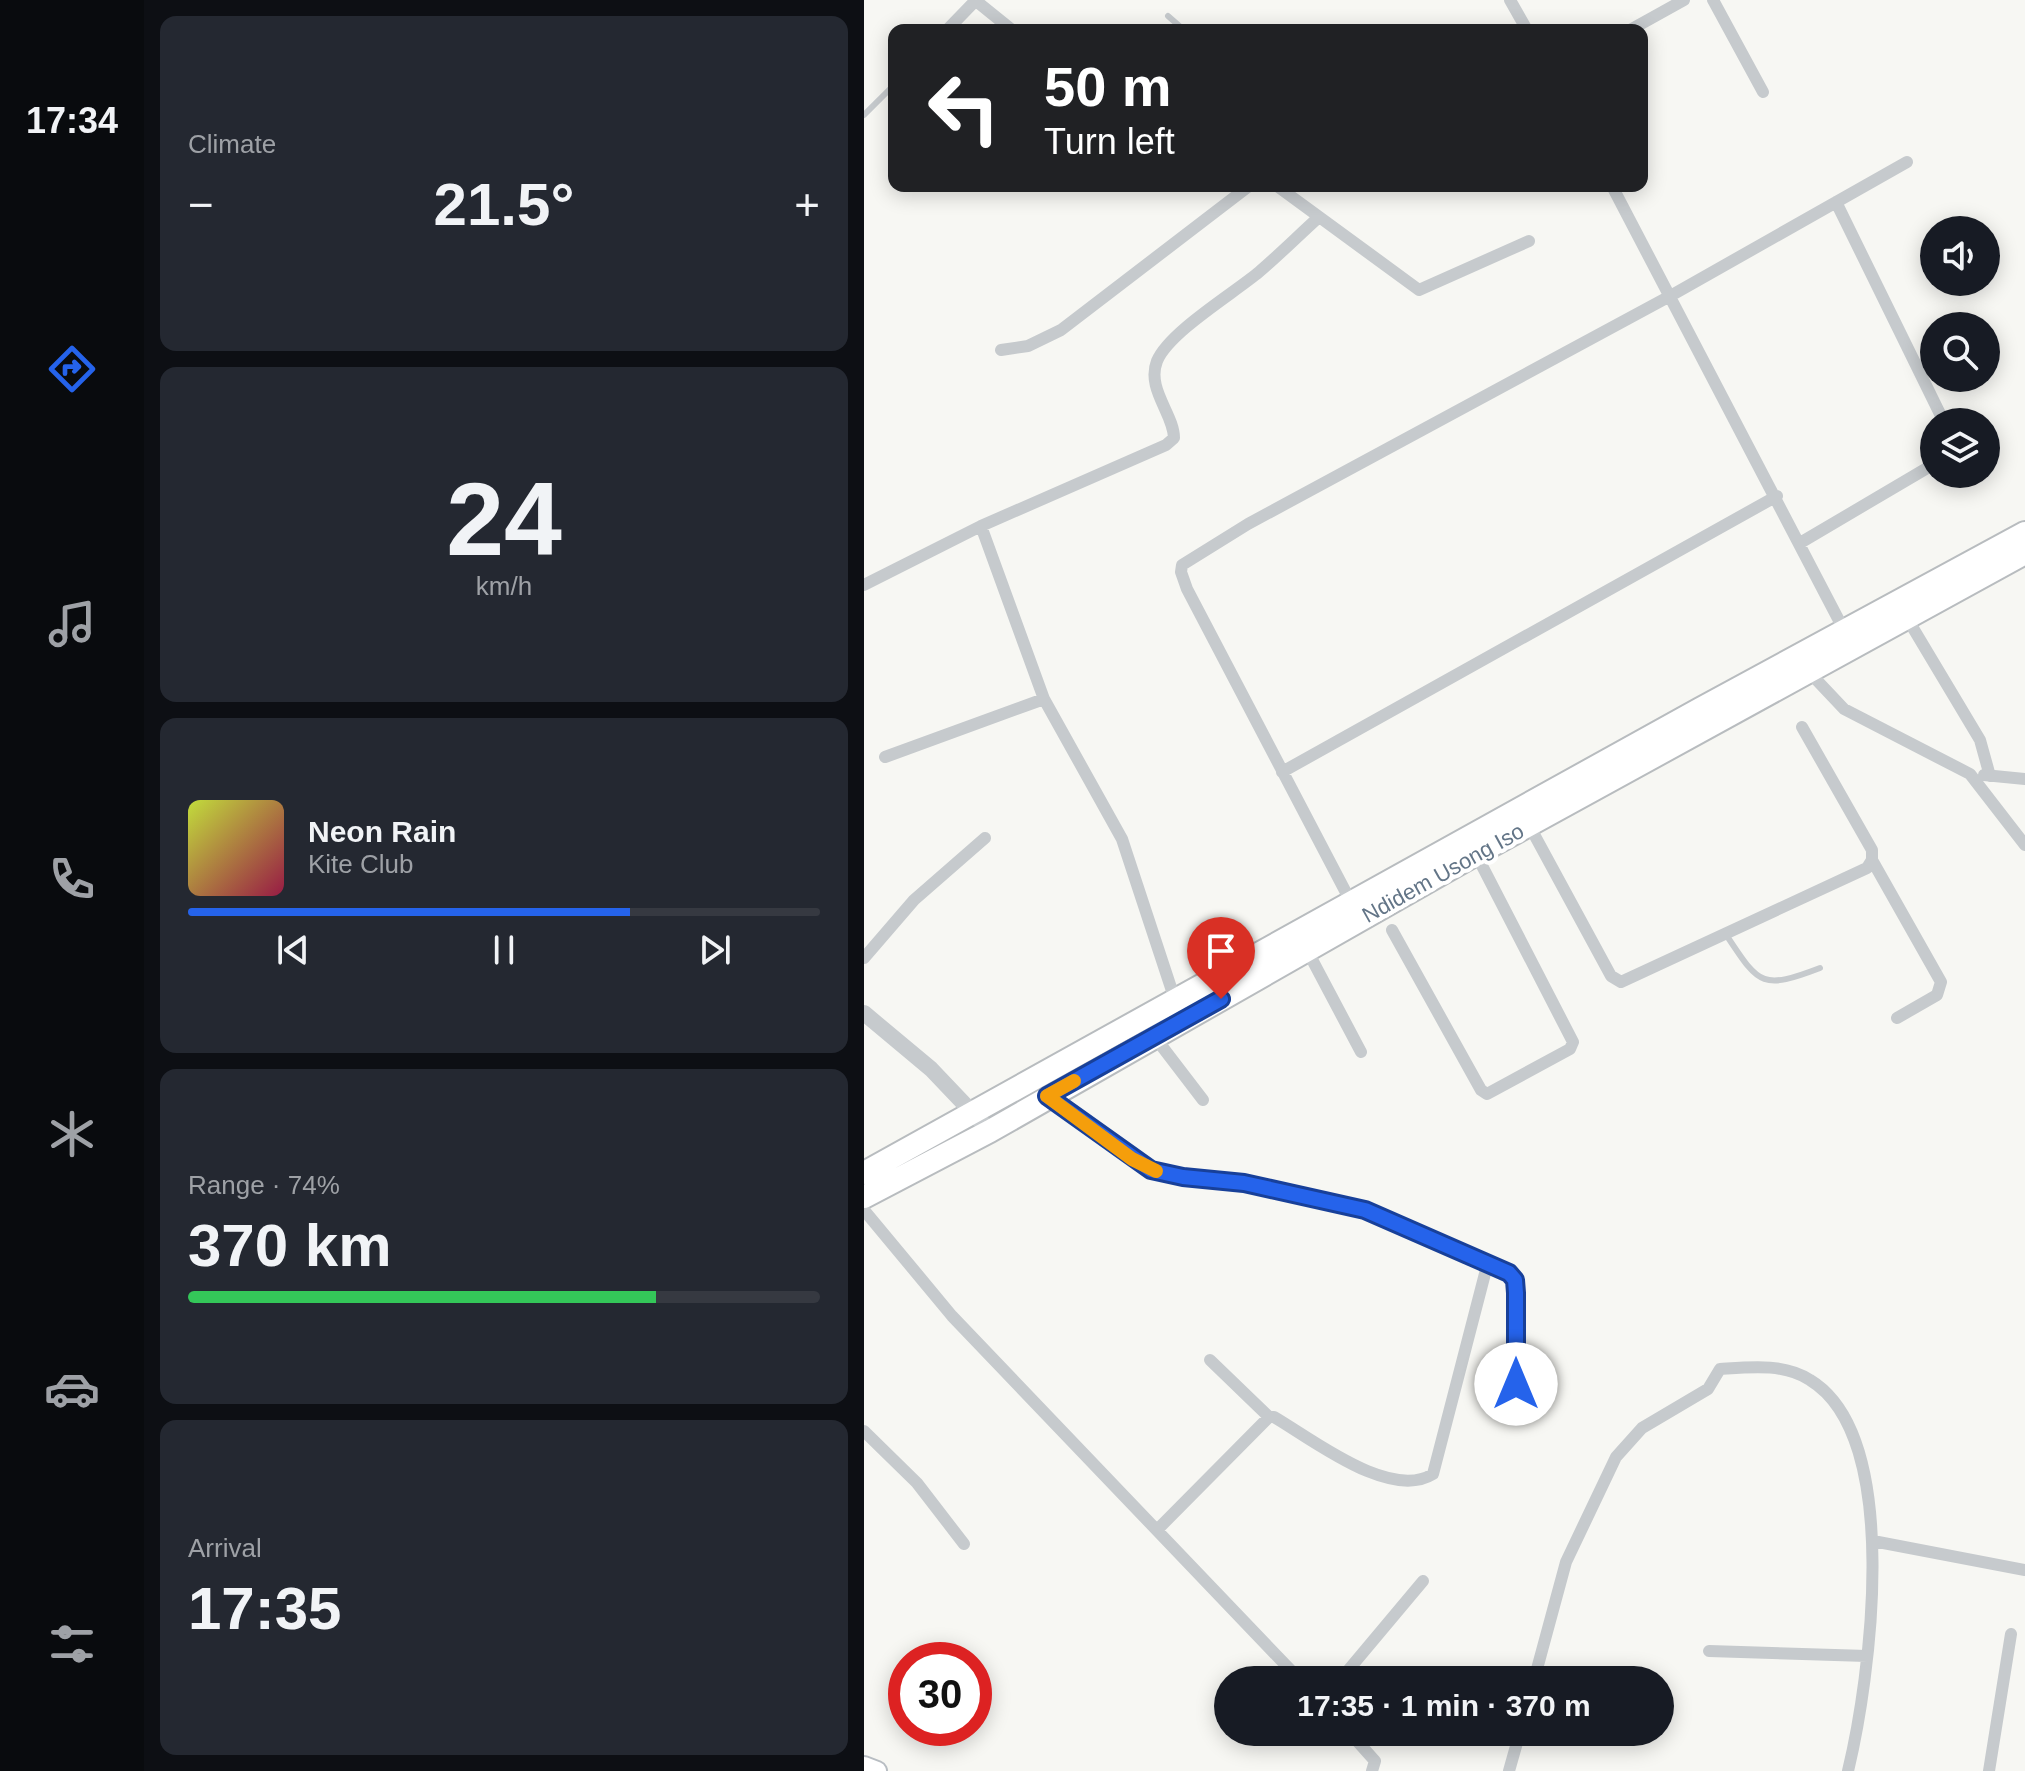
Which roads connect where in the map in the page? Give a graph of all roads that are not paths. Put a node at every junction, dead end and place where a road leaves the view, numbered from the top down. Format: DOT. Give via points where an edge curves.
graph roads {
  1 [pos="976,0"];
  2 [pos="1510,0"];
  3 [pos="1684,0"];
  4 [pos="1713,0"];
  5 [pos="1168,16"];
  6 [pos="953,24"];
  7 [pos="1005,24"];
  8 [pos="1177,24"];
  9 [pos="1524,24"];
  10 [pos="1641,24"];
  11 [pos="888,91"];
  12 [pos="1763,92"];
  13 [pos="864,115"];
  14 [pos="1907,162"];
  15 [pos="1241,192"];
  16 [pos="1285,192"];
  17 [pos="1615,192"];
  18 [pos="1836,202"];
  19 [pos="1319,217"];
  20 [pos="1529,241"];
  21 [pos="1672,295"];
  22 [pos="1001,350"];
  23 [pos="1937,408"];
  24 [pos="1920,472"];
  25 [pos="1777,496"];
  26 [pos="981,526"];
  27 [pos="2025,533"];
  28 [pos="1800,543"];
  29 [pos="2025,553"];
  30 [pos="864,585"];
  31 [pos="1907,618"];
  32 [pos="1845,632"];
  33 [pos="1809,672"];
  34 [pos="1044,699"];
  35 [pos="1802,727"];
  36 [pos="885,757"];
  37 [pos="1282,772"];
  38 [pos="1970,774"];
  39 [pos="1990,776"];
  40 [pos="2025,779"];
  41 [pos="1529,825"];
  42 [pos="985,838"];
  43 [pos="2025,845"];
  44 [pos="1476,854"];
  45 [pos="1872,860"];
  46 [pos="1352,904"];
  47 [pos="1392,930"];
  48 [pos="1725,933"];
  49 [pos="1307,950"];
  50 [pos="864,958"];
  51 [pos="1820,968"];
  52 [pos="1176,1003"];
  53 [pos="864,1013"];
  54 [pos="1897,1018"];
  55 [pos="1154,1036"];
  56 [pos="1361,1052"];
  57 [pos="1047,1096"];
  58 [pos="1203,1100"];
  59 [pos="983,1122"];
  60 [pos="864,1173"];
  61 [pos="864,1197"];
  62 [pos="864,1210"];
  63 [pos="1488,1262"];
  64 [pos="1210,1360"];
  65 [pos="1516,1415"];
  66 [pos="1269,1417"];
  67 [pos="864,1431"];
  68 [pos="1157,1530"];
  69 [pos="1873,1541"];
  70 [pos="964,1544"];
  71 [pos="2025,1570"];
  72 [pos="1423,1581"];
  73 [pos="2011,1634"];
  74 [pos="1709,1651"];
  75 [pos="1867,1656"];
  76 [pos="1287,1666"];
  77 [pos="1352,1666"];
  78 [pos="1538,1666"];
  79 [pos="1363,1746"];
  80 [pos="1516,1746"];
  81 [pos="864,1766"];
  82 [pos="877,1771"];
  83 [pos="1372,1771"];
  84 [pos="1509,1771"];
  85 [pos="1848,1771"];
  86 [pos="1989,1771"];
  1 -- 6 [label="street"];
  1 -- 7 [label="street"];
  2 -- 9 [label="street"];
  3 -- 10 [label="street"];
  4 -- 12 [label="street"];
  5 -- 8 [label="lane"];
  11 -- 13 [label="lane"];
  14 -- 18 [label="street"];
  15 -- 22 [label="street" via="1061,330 1028,346"];
  16 -- 19 [label="street"];
  17 -- 21 [label="street"];
  18 -- 21 [label="street"];
  18 -- 23 [label="street"];
  19 -- 20 [label="street" via="1419,290"];
  19 -- 26 [label="street" via="1197,319 1157,361 1162,407 1174,438"];
  21 -- 25 [label="street"];
  21 -- 37 [label="street" via="1185,561 1181,572 1187,589"];
  24 -- 28 [label="street"];
  25 -- 28 [label="street"];
  25 -- 37 [label="street"];
  26 -- 30 [label="street"];
  26 -- 34 [label="street"];
  27 -- 32 [label="highway, Ndidem Usong Iso"];
  28 -- 32 [label="street"];
  29 -- 31 [label="highway, Ndidem Usong Iso"];
  31 -- 33 [label="highway, Ndidem Usong Iso"];
  31 -- 39 [label="street" via="1980,740"];
  32 -- 46 [label="highway, Ndidem Usong Iso"];
  33 -- 38 [label="street" via="1844,709"];
  33 -- 41 [label="highway, Ndidem Usong Iso"];
  34 -- 36 [label="street"];
  34 -- 52 [label="street" via="1122,839"];
  35 -- 45 [label="street" via="1872,850"];
  37 -- 46 [label="street"];
  38 -- 39 [label="street"];
  38 -- 43 [label="street"];
  39 -- 40 [label="street"];
  41 -- 44 [label="highway, Ndidem Usong Iso"];
  41 -- 48 [label="street" via="1611,976 1621,982"];
  42 -- 50 [label="street" via="914,900"];
  44 -- 47 [label="street" via="1573,1042 1570,1049 1487,1094 1481,1090"];
  44 -- 49 [label="highway, Ndidem Usong Iso"];
  45 -- 48 [label="street" via="1867,868"];
  45 -- 54 [label="street" via="1941,982 1937,995"];
  46 -- 52 [label="highway, Ndidem Usong Iso"];
  48 -- 51 [label="lane" via="1750,971 1767,982"];
  49 -- 55 [label="highway, Ndidem Usong Iso"];
  49 -- 56 [label="street"];
  52 -- 59 [label="highway, Ndidem Usong Iso"];
  53 -- 59 [label="street"];
  55 -- 57 [label="highway, Ndidem Usong Iso"];
  55 -- 58 [label="street"];
  57 -- 59 [label="highway, Ndidem Usong Iso"];
  57 -- 63 [label="street" via="1151,1170 1244,1183 1365,1210"];
  59 -- 60 [label="highway, Ndidem Usong Iso"];
  59 -- 61 [label="highway, Ndidem Usong Iso"];
  62 -- 68 [label="street" via="952,1316"];
  63 -- 65 [label="street" via="1515,1280"];
  63 -- 66 [label="street" via="1433,1474 1408,1482 1371,1474"];
  64 -- 66 [label="street"];
  66 -- 68 [label="street"];
  67 -- 70 [label="street" via="917,1483"];
  68 -- 76 [label="street"];
  69 -- 71 [label="street"];
  69 -- 75 [label="street"];
  69 -- 78 [label="street" via="1852,1428 1830,1396 1810,1379 1788,1371 1720,1369 1708,1389 1642,1428 1616,1457 1566,1562"];
  72 -- 77 [label="street"];
  73 -- 86 [label="street"];
  74 -- 75 [label="street"];
  75 -- 85 [label="street"];
  79 -- 83 [label="street" via="1375,1761"];
  80 -- 84 [label="street"];
  81 -- 82 [label="main road"];
}
